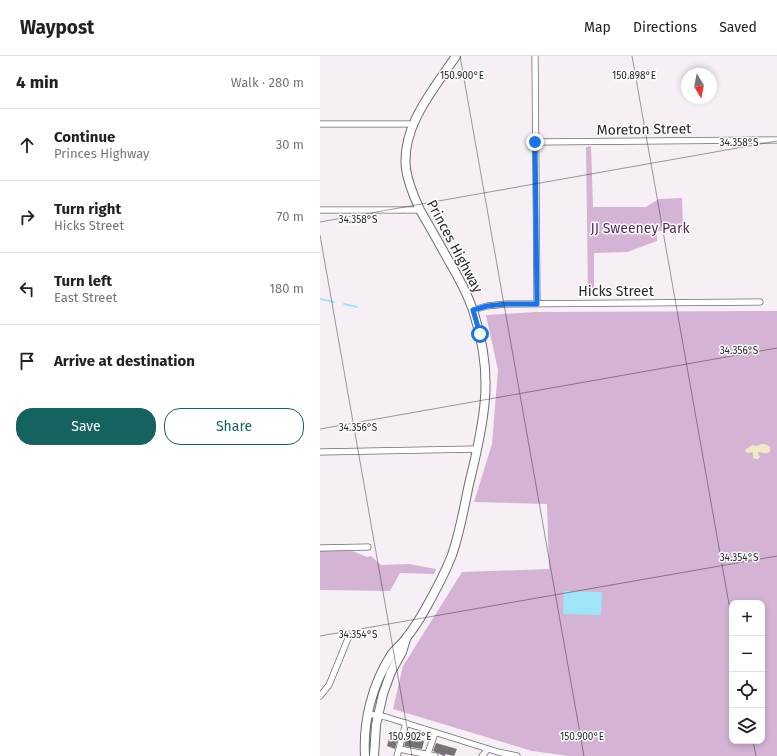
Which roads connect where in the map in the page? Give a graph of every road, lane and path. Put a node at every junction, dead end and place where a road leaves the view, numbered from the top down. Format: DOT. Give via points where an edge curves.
graph roads {
  1 [pos="456,56"];
  2 [pos="535,56"];
  3 [pos="320,124"];
  4 [pos="413,124"];
  5 [pos="777,140"];
  6 [pos="535,142"];
  7 [pos="320,210"];
  8 [pos="420,210"];
  9 [pos="760,302"];
  10 [pos="537,304"];
  11 [pos="473,310"];
  12 [pos="477,449"];
  13 [pos="320,452"];
  14 [pos="368,547"];
  15 [pos="320,548"];
  16 [pos="349,636"];
  17 [pos="406,638"];
  18 [pos="320,696"];
  19 [pos="368,714"];
  20 [pos="378,715"];
  21 [pos="406,724"];
  22 [pos="435,733"];
  23 [pos="399,749"];
  24 [pos="488,749"];
  25 [pos="427,755"];
  26 [pos="365,756"];
  27 [pos="374,756"];
  28 [pos="397,756"];
  29 [pos="435,756"];
  30 [pos="482,756"];
  31 [pos="517,756"];
  1 -- 4 [label="main road, Princes Highway"];
  2 -- 6 [label="street"];
  3 -- 4 [label="street"];
  4 -- 8 [label="main road, Princes Highway" via="408,139 406,170"];
  5 -- 6 [label="street, Moreton Street"];
  6 -- 10 [label="street"];
  7 -- 8 [label="street"];
  8 -- 11 [label="main road, Princes Highway" via="459,278"];
  9 -- 10 [label="street, Hicks Street"];
  10 -- 11 [label="street, Hicks Street" via="506,304"];
  11 -- 12 [label="main road, Princes Highway" via="480,334 486,384"];
  12 -- 13 [label="street"];
  12 -- 17 [label="main road, Princes Highway" via="452,554 435,593"];
  14 -- 15 [label="street"];
  16 -- 18 [label="street" via="329,684"];
  17 -- 19 [label="main road, Princes Highway" via="396,647 383,669"];
  17 -- 20 [label="main road, Princes Highway" via="391,672"];
  19 -- 20 [label="street"];
  19 -- 26 [label="main road, Princes Highway"];
  20 -- 21 [label="street"];
  20 -- 27 [label="main road, Princes Highway"];
  21 -- 22 [label="street"];
  21 -- 23 [label="street"];
  22 -- 24 [label="street"];
  22 -- 25 [label="street"];
  23 -- 25 [label="street"];
  23 -- 28 [label="street"];
  24 -- 30 [label="street"];
  24 -- 31 [label="street"];
  25 -- 29 [label="street"];
}
